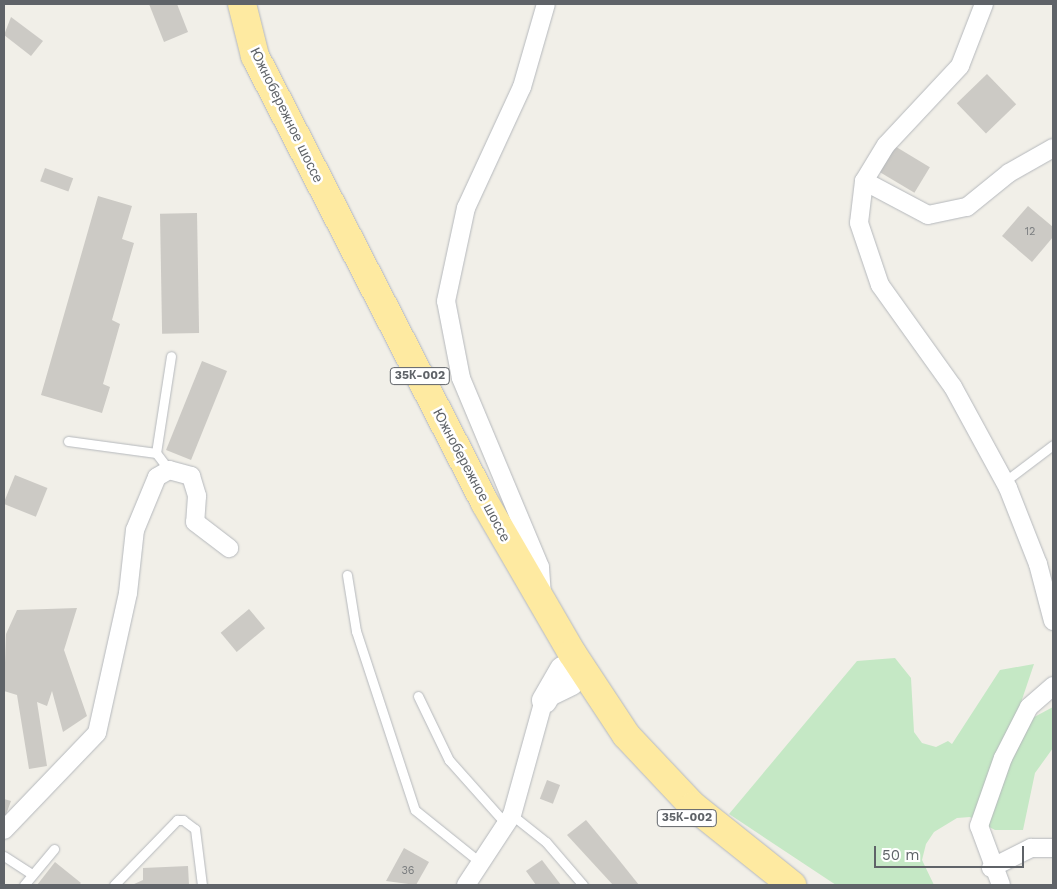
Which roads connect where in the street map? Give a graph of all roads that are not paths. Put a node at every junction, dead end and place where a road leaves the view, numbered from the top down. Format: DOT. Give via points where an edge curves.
graph roads {
  1 [pos="226,4"];
  2 [pos="242,4"];
  3 [pos="546,4"];
  4 [pos="984,4"];
  5 [pos="1053,148"];
  6 [pos="864,181"];
  7 [pos="172,356"];
  8 [pos="68,440"];
  9 [pos="1053,445"];
  10 [pos="156,453"];
  11 [pos="169,470"];
  12 [pos="1004,482"];
  13 [pos="229,548"];
  14 [pos="348,575"];
  15 [pos="542,601"];
  16 [pos="1053,621"];
  17 [pos="568,677"];
  18 [pos="1053,686"];
  19 [pos="418,696"];
  20 [pos="542,706"];
  21 [pos="509,820"];
  22 [pos="4,830"];
  23 [pos="1053,848"];
  24 [pos="54,849"];
  25 [pos="4,856"];
  26 [pos="481,863"];
  27 [pos="991,868"];
  28 [pos="30,873"];
  29 [pos="24,885"];
  30 [pos="114,885"];
  31 [pos="202,885"];
  32 [pos="466,885"];
  33 [pos="583,885"];
  34 [pos="768,885"];
  35 [pos="792,885"];
  36 [pos="1001,885"];
  1 -- 17 [label="highway, Южнобережное шоссе / 35К-002" via="247,74 461,494"];
  2 -- 15 [label="highway, Южнобережное шоссе / 35К-002" via="255,56 485,503"];
  3 -- 15 [label="street" via="522,87 466,208 446,301 461,378 540,567"];
  4 -- 6 [label="street" via="960,66 886,145"];
  5 -- 6 [label="street" via="1009,174 967,207 928,215"];
  6 -- 12 [label="street" via="859,223 880,286 953,387"];
  7 -- 10 [label="lane"];
  8 -- 10 [label="lane"];
  9 -- 12 [label="lane"];
  10 -- 11 [label="lane"];
  11 -- 13 [label="street" via="191,476 197,496 195,522"];
  11 -- 22 [label="street" via="157,477 136,530 128,593 96,733"];
  12 -- 16 [label="street" via="1038,564"];
  14 -- 26 [label="lane" via="356,631 415,810"];
  15 -- 35 [label="highway, Южнобережное шоссе / 35К-002" via="626,735 693,806"];
  17 -- 20 [label="main road"];
  17 -- 34 [label="highway, Южнобережное шоссе / 35К-002" via="613,742 663,797"];
  18 -- 27 [label="street" via="1029,707 987,799 979,826"];
  19 -- 21 [label="lane" via="450,760"];
  20 -- 21 [label="street"];
  21 -- 26 [label="street"];
  21 -- 33 [label="lane" via="546,842"];
  23 -- 27 [label="street" via="1030,848"];
  24 -- 28 [label="lane"];
  25 -- 28 [label="lane"];
  26 -- 32 [label="street"];
  27 -- 36 [label="street"];
  28 -- 29 [label="lane"];
  30 -- 31 [label="lane" via="176,820 183,820 196,829"];
}
